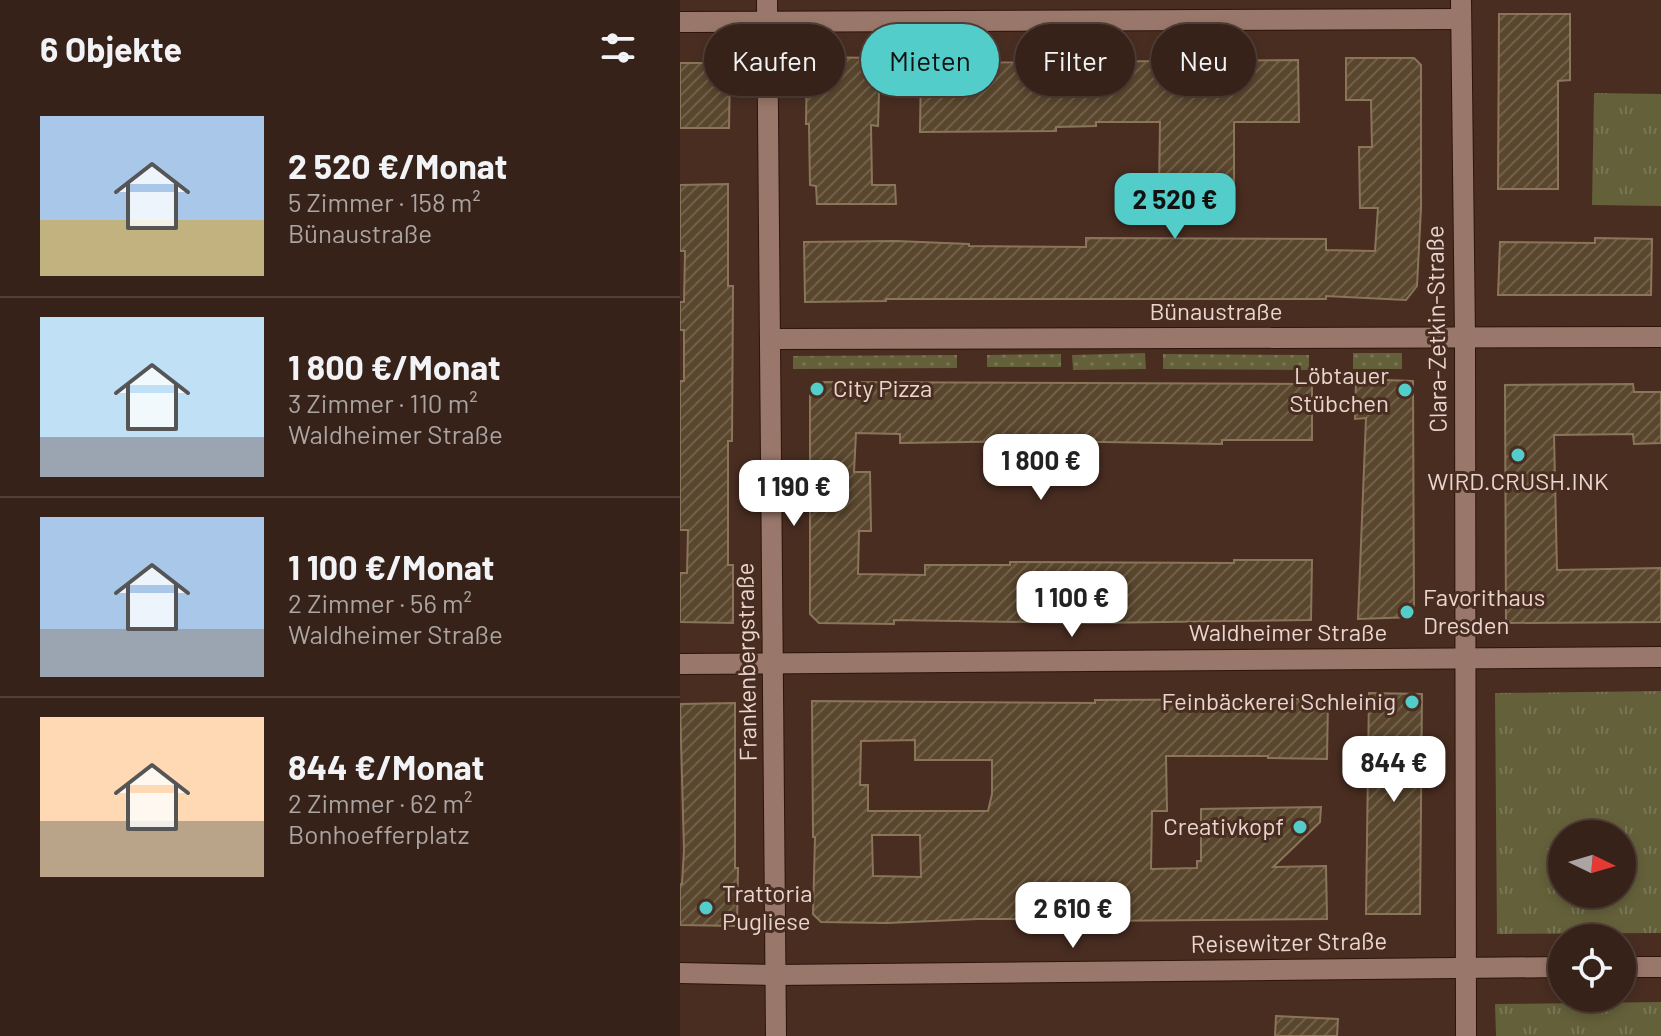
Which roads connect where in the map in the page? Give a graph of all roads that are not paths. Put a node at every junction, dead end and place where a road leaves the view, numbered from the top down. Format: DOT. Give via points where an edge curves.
graph roads {
  1 [pos="767,0"];
  2 [pos="1461,10"];
  3 [pos="767,21"];
  4 [pos="680,22"];
  5 [pos="1465,337"];
  6 [pos="1661,337"];
  7 [pos="770,339"];
  8 [pos="1661,657"];
  9 [pos="1464,658"];
  10 [pos="774,663"];
  11 [pos="680,664"];
  12 [pos="1466,967"];
  13 [pos="1548,967"];
  14 [pos="1636,967"];
  15 [pos="1661,967"];
  16 [pos="680,973"];
  17 [pos="776,975"];
  18 [pos="776,1036"];
  19 [pos="1466,1036"];
  1 -- 3 [label="street, Frankenbergstraße"];
  2 -- 3 [label="street"];
  2 -- 5 [label="street, Clara-Zetkin-Straße"];
  3 -- 4 [label="street"];
  3 -- 7 [label="street, Frankenbergstraße"];
  5 -- 6 [label="street, Bünaustraße"];
  5 -- 7 [label="street, Bünaustraße"];
  5 -- 9 [label="street, Clara-Zetkin-Straße"];
  7 -- 10 [label="street, Frankenbergstraße"];
  8 -- 9 [label="street, Waldheimer Straße"];
  9 -- 10 [label="street, Waldheimer Straße"];
  9 -- 12 [label="street, Clara-Zetkin-Straße"];
  10 -- 11 [label="street, Waldheimer Straße"];
  10 -- 17 [label="street, Frankenbergstraße"];
  12 -- 13 [label="street, Reisewitzer Straße"];
  12 -- 17 [label="street, Reisewitzer Straße"];
  12 -- 19 [label="street, Clara-Zetkin-Straße"];
  14 -- 15 [label="street"];
  16 -- 17 [label="street, Reisewitzer Straße"];
  17 -- 18 [label="street, Frankenbergstraße"];
}
